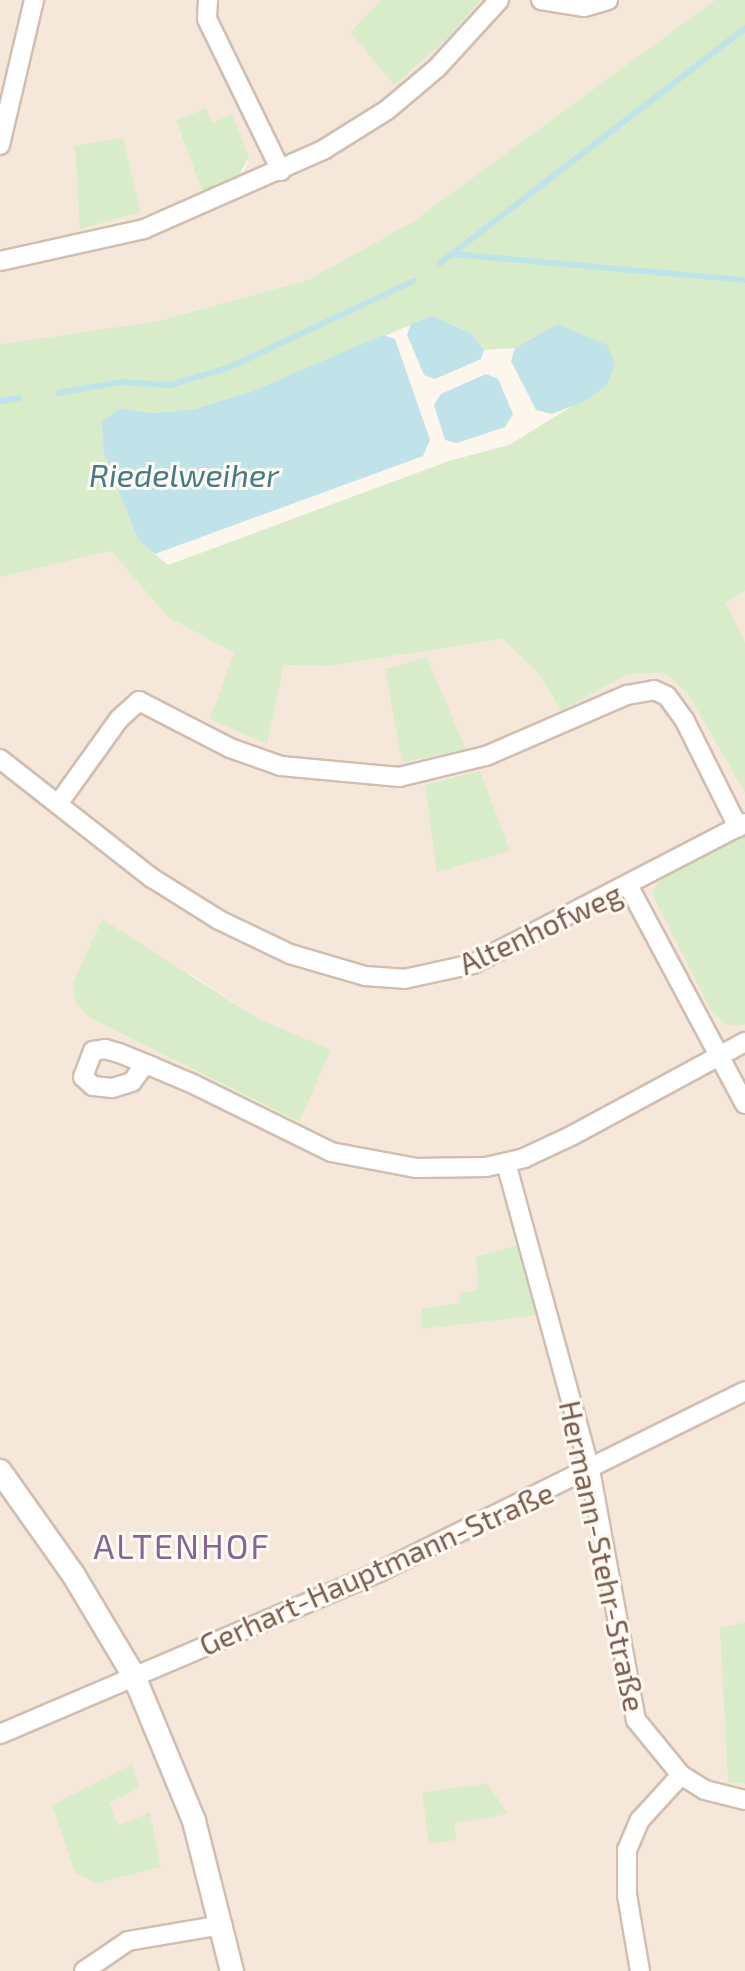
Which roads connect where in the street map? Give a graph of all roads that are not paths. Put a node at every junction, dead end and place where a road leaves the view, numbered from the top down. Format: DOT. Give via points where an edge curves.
graph roads {
  1 [pos="34,0"];
  2 [pos="208,0"];
  3 [pos="499,0"];
  4 [pos="541,0"];
  5 [pos="608,0"];
  6 [pos="21,61"];
  7 [pos="0,62"];
  8 [pos="0,145"];
  9 [pos="281,171"];
  10 [pos="0,261"];
  11 [pos="0,759"];
  12 [pos="58,804"];
  13 [pos="741,825"];
  14 [pos="629,887"];
  15 [pos="745,1042"];
  16 [pos="719,1056"];
  17 [pos="145,1064"];
  18 [pos="745,1104"];
  19 [pos="506,1163"];
  20 [pos="745,1391"];
  21 [pos="590,1470"];
  22 [pos="0,1471"];
  23 [pos="134,1676"];
  24 [pos="0,1734"];
  25 [pos="681,1775"];
  26 [pos="745,1800"];
  27 [pos="223,1925"];
  28 [pos="84,1971"];
  29 [pos="232,1971"];
  30 [pos="640,1971"];
  1 -- 6 [label="street"];
  2 -- 9 [label="street" via="207,19"];
  3 -- 9 [label="street" via="437,68 387,110"];
  4 -- 5 [label="street" via="584,7"];
  6 -- 7 [label="street"];
  6 -- 8 [label="street"];
  9 -- 10 [label="street" via="144,229"];
  11 -- 12 [label="street, Altenhofweg"];
  12 -- 13 [label="street" via="119,719 139,701 230,748 281,766 399,777 486,756 627,695 654,690 667,696 685,721"];
  12 -- 14 [label="street, Altenhofweg" via="152,878 219,920 290,954 365,976 404,979 473,964"];
  13 -- 14 [label="street, Altenhofweg"];
  14 -- 16 [label="street"];
  15 -- 16 [label="street"];
  16 -- 18 [label="street"];
  16 -- 19 [label="street" via="573,1135"];
  17 -- 19 [label="street" via="331,1152 416,1168"];
  19 -- 21 [label="street, Hermann-Stehr-Straße"];
  20 -- 21 [label="street, Gerhart-Hauptmann-Straße"];
  21 -- 23 [label="street, Gerhart-Hauptmann-Straße" via="303,1607"];
  21 -- 25 [label="street, Hermann-Stehr-Straße" via="628,1696 645,1738"];
  22 -- 23 [label="street" via="73,1574"];
  23 -- 24 [label="street, Gerhart-Hauptmann-Straße"];
  23 -- 27 [label="street" via="194,1821"];
  25 -- 26 [label="street, Hermann-Stehr-Straße" via="705,1790"];
  25 -- 30 [label="street" via="640,1820 627,1850 627,1895"];
  27 -- 28 [label="street" via="128,1941"];
  27 -- 29 [label="street"];
}
